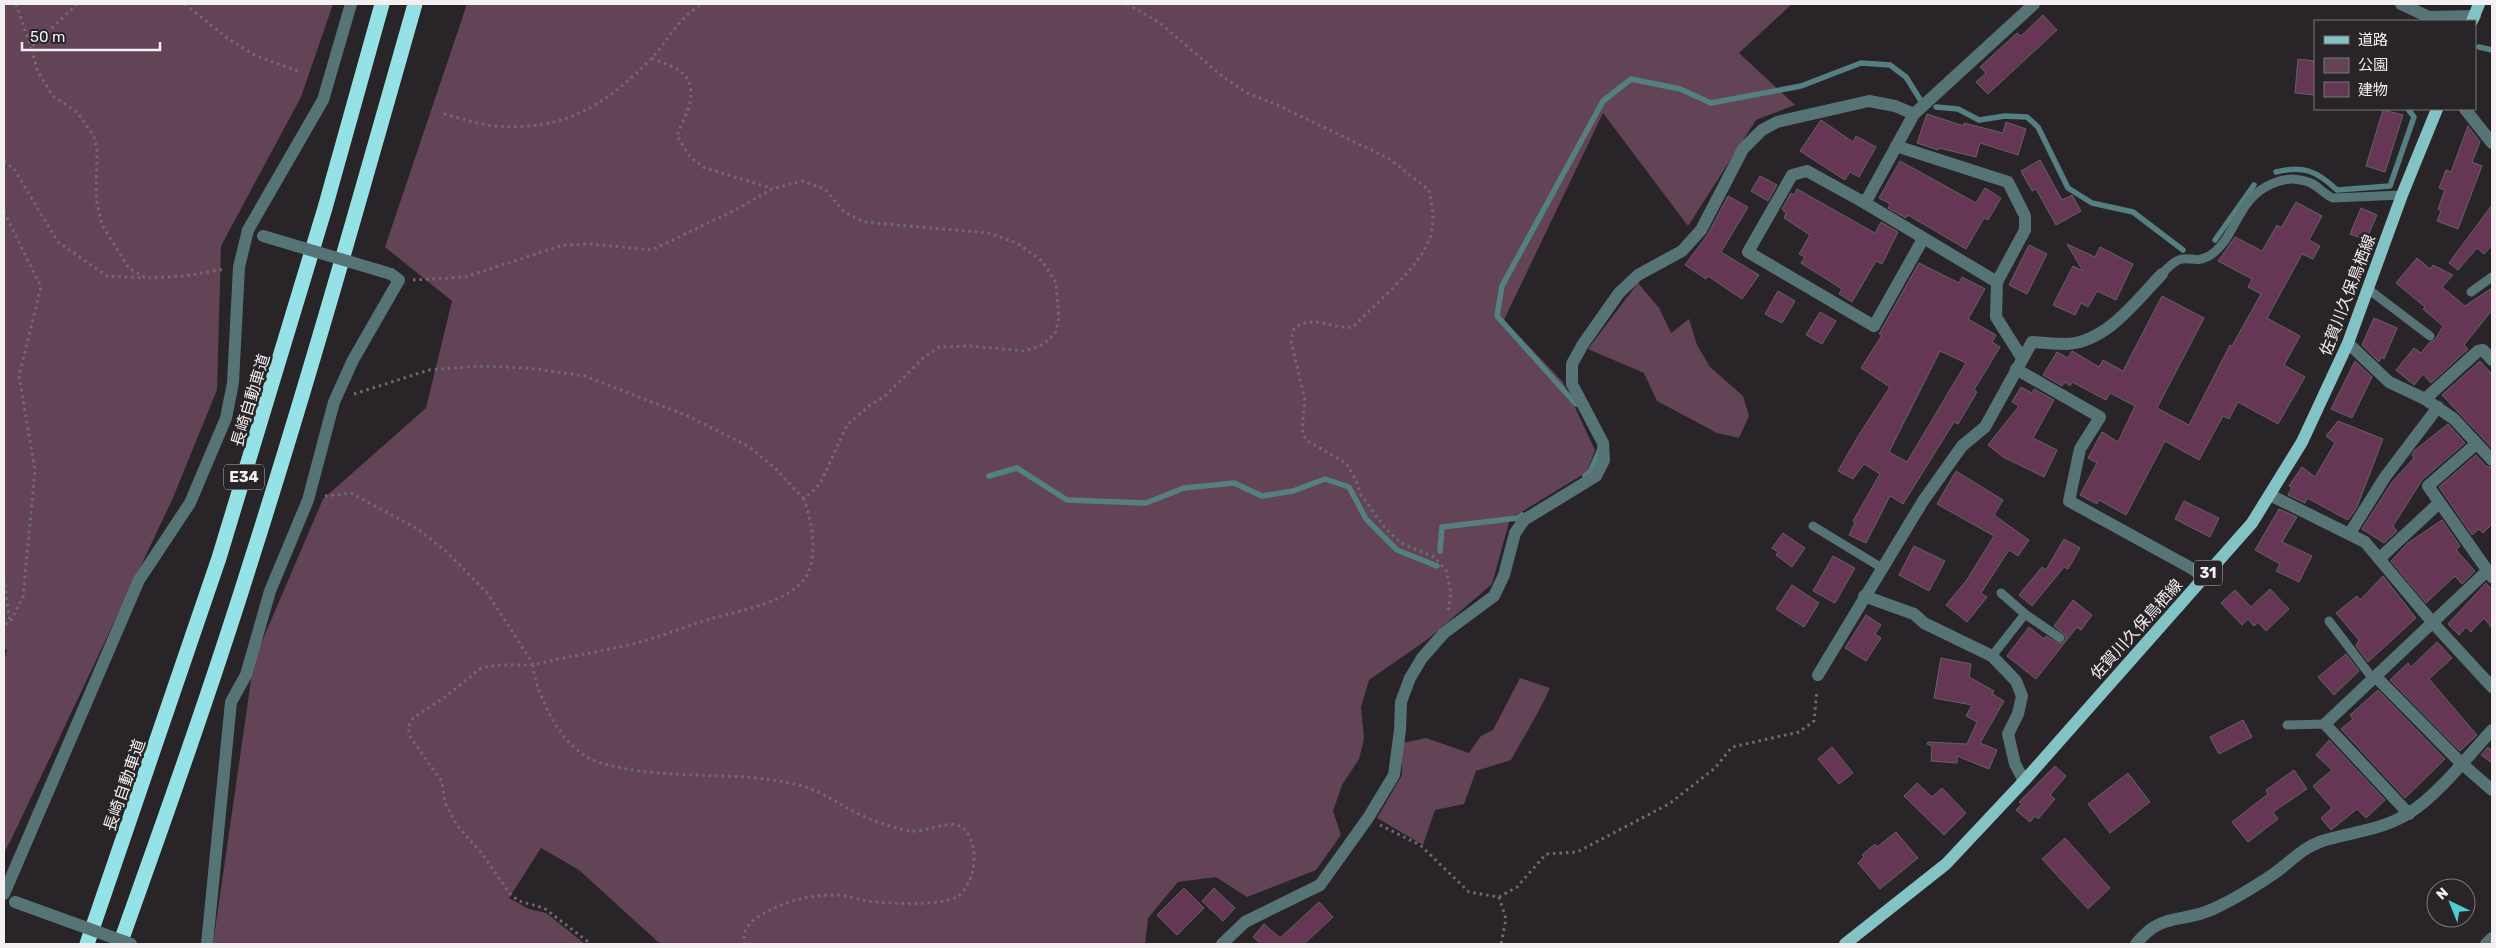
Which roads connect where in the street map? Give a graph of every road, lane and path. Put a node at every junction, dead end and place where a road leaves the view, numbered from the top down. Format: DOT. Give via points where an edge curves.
graph roads {
  1 [pos="16,4"];
  2 [pos="77,4"];
  3 [pos="185,4"];
  4 [pos="351,4"];
  5 [pos="382,4"];
  6 [pos="415,4"];
  7 [pos="696,4"];
  8 [pos="703,4"];
  9 [pos="1127,4"];
  10 [pos="2034,4"];
  11 [pos="2401,4"];
  12 [pos="693,9"];
  13 [pos="2475,14"];
  14 [pos="31,48"];
  15 [pos="652,58"];
  16 [pos="298,71"];
  17 [pos="2437,110"];
  18 [pos="2467,110"];
  19 [pos="444,114"];
  20 [pos="1914,114"];
  21 [pos="2492,143"];
  22 [pos="1896,146"];
  23 [pos="4,161"];
  24 [pos="772,188"];
  25 [pos="2402,195"];
  26 [pos="1865,202"];
  27 [pos="4,212"];
  28 [pos="248,230"];
  29 [pos="1923,239"];
  30 [pos="239,266"];
  31 [pos="2162,274"];
  32 [pos="395,277"];
  33 [pos="2492,277"];
  34 [pos="146,278"];
  35 [pos="1998,282"];
  36 [pos="2368,289"];
  37 [pos="2471,292"];
  38 [pos="2430,336"];
  39 [pos="2348,343"];
  40 [pos="2492,360"];
  41 [pos="2019,364"];
  42 [pos="2425,399"];
  43 [pos="334,402"];
  44 [pos="2438,407"];
  45 [pos="2476,444"];
  46 [pos="2492,460"];
  47 [pos="2270,495"];
  48 [pos="804,498"];
  49 [pos="308,500"];
  50 [pos="2440,503"];
  51 [pos="1813,526"];
  52 [pos="2350,533"];
  53 [pos="2380,558"];
  54 [pos="1882,568"];
  55 [pos="2489,574"];
  56 [pos="2204,577"];
  57 [pos="4,578"];
  58 [pos="2001,593"];
  59 [pos="1864,596"];
  60 [pos="2025,614"];
  61 [pos="2329,621"];
  62 [pos="10,622"];
  63 [pos="2432,623"];
  64 [pos="4,625"];
  65 [pos="1444,633"];
  66 [pos="2060,638"];
  67 [pos="1992,656"];
  68 [pos="533,665"];
  69 [pos="1818,676"];
  70 [pos="2375,678"];
  71 [pos="2492,687"];
  72 [pos="2325,724"];
  73 [pos="2287,725"];
  74 [pos="2492,730"];
  75 [pos="2460,764"];
  76 [pos="2024,781"];
  77 [pos="2492,790"];
  78 [pos="2409,814"];
  79 [pos="1368,818"];
  80 [pos="4,864"];
  81 [pos="12,879"];
  82 [pos="4,894"];
  83 [pos="1499,897"];
  84 [pos="2492,938"];
  85 [pos="87,944"];
  86 [pos="120,944"];
  87 [pos="131,944"];
  88 [pos="207,944"];
  89 [pos="591,944"];
  90 [pos="745,944"];
  91 [pos="1222,944"];
  92 [pos="1501,944"];
  93 [pos="1845,944"];
  94 [pos="2136,944"];
  95 [pos="2486,944"];
  1 -- 14 [label="path"];
  2 -- 14 [label="path"];
  3 -- 16 [label="path" via="234,43 256,56"];
  4 -- 28 [label="street" via="323,100"];
  5 -- 85 [label="highway, 長崎自動車道 / E34" via="323,217 219,558"];
  6 -- 86 [label="highway, E34" via="307,382 249,567"];
  7 -- 12 [label="path"];
  8 -- 12 [label="path"];
  9 -- 65 [label="path" via="1160,24 1247,93 1388,158 1429,190 1433,212 1430,238 1418,261 1353,327 1338,328 1322,322 1305,321 1294,328 1291,341 1305,400 1302,429 1306,440 1346,463 1361,495 1386,529 1401,543 1434,557 1446,570 1451,593"];
  10 -- 20 [label="street"];
  11 -- 13 [label="street" via="2429,16"];
  12 -- 15 [label="path"];
  14 -- 34 [label="path" via="38,72 53,96 78,113 94,137 97,150 96,198 102,225 129,268"];
  15 -- 19 [label="path" via="606,99 575,116 537,126 494,126"];
  15 -- 24 [label="path" via="681,72 691,84 692,97 677,136 690,157 705,168"];
  17 -- 25 [label="main road, 佐賀川久保鳥栖線 / 31"];
  18 -- 21 [label="street"];
  20 -- 22 [label="street"];
  20 -- 65 [label="street" via="1869,101 1777,122 1762,130 1743,149 1701,230 1682,251 1638,275 1619,292 1572,364 1572,384 1603,443 1604,460 1596,476 1524,520 1515,533 1504,575 1494,596"];
  22 -- 26 [label="street"];
  22 -- 35 [label="street" via="2008,182 2025,216 2025,230"];
  23 -- 34 [label="path" via="14,168 58,242 107,276"];
  24 -- 32 [label="path" via="739,208 652,250 563,244 465,277"];
  24 -- 48 [label="path" via="802,181 825,189 844,212 864,222 988,234 1017,243 1043,262 1056,284 1059,318 1055,334 1042,345 1025,351 939,347 884,397 847,425 820,484"];
  25 -- 31 [label="lane" via="2333,198 2310,182 2289,177 2267,185 2250,198 2220,245 2209,256 2173,261"];
  25 -- 36 [label="main road, 佐賀川久保鳥栖線 / 31"];
  26 -- 29 [label="street"];
  26 -- 29 [label="street" via="1807,171 1792,175 1748,252 1874,326"];
  27 -- 62 [label="path" via="42,287 19,376 35,470 23,597"];
  28 -- 30 [label="street"];
  28 -- 32 [label="street, bridge"];
  29 -- 35 [label="street"];
  30 -- 34 [label="path" via="186,276"];
  30 -- 81 [label="street" via="233,383 226,418 190,503 139,580"];
  31 -- 41 [label="street" via="2097,336 2069,344 2032,342"];
  32 -- 43 [label="street"];
  33 -- 37 [label="lane"];
  35 -- 41 [label="street" via="1996,317"];
  36 -- 38 [label="lane"];
  36 -- 39 [label="main road, 佐賀川久保鳥栖線 / 31"];
  39 -- 42 [label="street" via="2389,382"];
  39 -- 47 [label="main road, 佐賀川久保鳥栖線 / 31" via="2302,442"];
  40 -- 42 [label="street" via="2483,350 2478,351"];
  41 -- 54 [label="street" via="1986,427 1962,446"];
  41 -- 56 [label="street" via="2100,417 2080,448 2069,501"];
  42 -- 44 [label="street"];
  43 -- 48 [label="path" via="367,388 429,370 479,366 528,368 585,376 688,416 748,446"];
  43 -- 49 [label="street"];
  44 -- 45 [label="street" via="2454,418"];
  44 -- 52 [label="street" via="2385,478"];
  45 -- 46 [label="street"];
  45 -- 50 [label="street" via="2428,486"];
  47 -- 52 [label="street"];
  47 -- 56 [label="main road, 佐賀川久保鳥栖線 / 31" via="2252,523"];
  48 -- 68 [label="path" via="811,522 812,557 808,574 796,587 755,607 670,634"];
  49 -- 68 [label="path" via="351,493 418,528 450,554 488,594"];
  49 -- 88 [label="street" via="270,591 246,675 231,702"];
  50 -- 53 [label="street"];
  50 -- 55 [label="street"];
  51 -- 54 [label="lane"];
  52 -- 53 [label="street" via="2365,542"];
  53 -- 63 [label="street"];
  54 -- 59 [label="street"];
  55 -- 63 [label="street"];
  56 -- 76 [label="main road, 佐賀川久保鳥栖線 / 31"];
  57 -- 62 [label="path"];
  58 -- 60 [label="lane"];
  59 -- 67 [label="street" via="1914,614 1924,623"];
  59 -- 69 [label="street"];
  60 -- 66 [label="lane"];
  60 -- 67 [label="lane"];
  61 -- 70 [label="lane"];
  62 -- 64 [label="path"];
  63 -- 70 [label="street"];
  63 -- 71 [label="street"];
  65 -- 79 [label="street" via="1410,678 1401,702 1394,775"];
  67 -- 76 [label="street" via="2016,681 2022,696 2008,734 2015,764"];
  68 -- 89 [label="path" via="481,668 413,718 409,735 442,782 445,803 457,825 510,894 518,901 544,908"];
  68 -- 90 [label="path" via="534,678 557,730 578,750 598,762 803,786 832,797 850,810 898,828 914,831 950,823 961,826 969,836 973,848 973,870 970,881 959,896 940,902 917,903 868,901 837,895 797,898 756,918 746,927"];
  69 -- 83 [label="path" via="1814,721 1799,732 1732,747 1715,768 1669,804 1577,852 1546,854 1517,887"];
  70 -- 72 [label="street"];
  70 -- 75 [label="street"];
  72 -- 73 [label="lane"];
  72 -- 78 [label="street"];
  74 -- 75 [label="street"];
  75 -- 77 [label="street"];
  75 -- 78 [label="street"];
  76 -- 93 [label="main road, 佐賀川久保鳥栖線 / 31" via="1946,864"];
  78 -- 94 [label="street" via="2360,834 2323,841 2298,853 2274,874 2212,910 2166,920 2147,930"];
  79 -- 83 [label="path" via="1420,846 1469,892"];
  79 -- 91 [label="street" via="1320,885 1245,922"];
  80 -- 81 [label="street"];
  81 -- 82 [label="street"];
  82 -- 87 [label="street, bridge" via="15,902"];
  83 -- 92 [label="path" via="1506,919"];
  84 -- 95 [label="street"];
}
